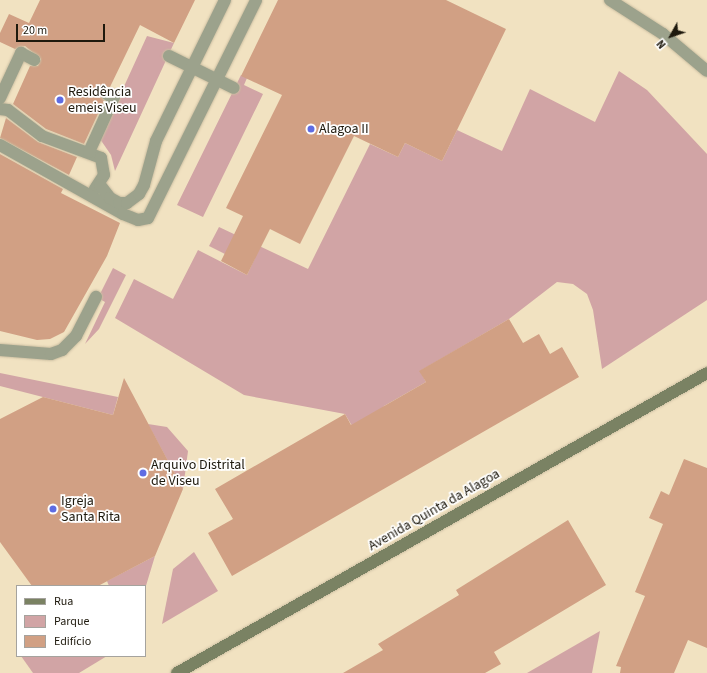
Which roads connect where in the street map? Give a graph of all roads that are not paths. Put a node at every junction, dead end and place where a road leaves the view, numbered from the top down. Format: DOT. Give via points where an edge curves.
graph roads {
  1 [pos="225,0"];
  2 [pos="256,0"];
  3 [pos="610,0"];
  4 [pos="169,56"];
  5 [pos="34,60"];
  6 [pos="192,66"];
  7 [pos="707,71"];
  8 [pos="216,79"];
  9 [pos="234,88"];
  10 [pos="107,94"];
  11 [pos="0,98"];
  12 [pos="2,109"];
  13 [pos="0,145"];
  14 [pos="89,152"];
  15 [pos="100,184"];
  16 [pos="75,188"];
  17 [pos="96,297"];
  18 [pos="0,350"];
  19 [pos="707,373"];
  20 [pos="177,673"];
  1 -- 6 [label="street"];
  2 -- 8 [label="street"];
  3 -- 7 [label="street" via="663,34"];
  4 -- 6 [label="street"];
  5 -- 11 [label="street" via="21,53"];
  6 -- 8 [label="street"];
  6 -- 15 [label="street" via="151,152 144,185 139,194 130,202 120,203 110,198"];
  8 -- 9 [label="street"];
  8 -- 16 [label="street" via="148,218 135,219"];
  10 -- 14 [label="street" via="114,97"];
  12 -- 14 [label="street" via="42,136 66,147"];
  13 -- 16 [label="street"];
  14 -- 15 [label="street" via="103,162 104,175"];
  15 -- 16 [label="street" via="85,191"];
  17 -- 18 [label="street" via="76,336 62,350 52,354"];
  19 -- 20 [label="street, Avenida Quinta da Alagoa"];
}
